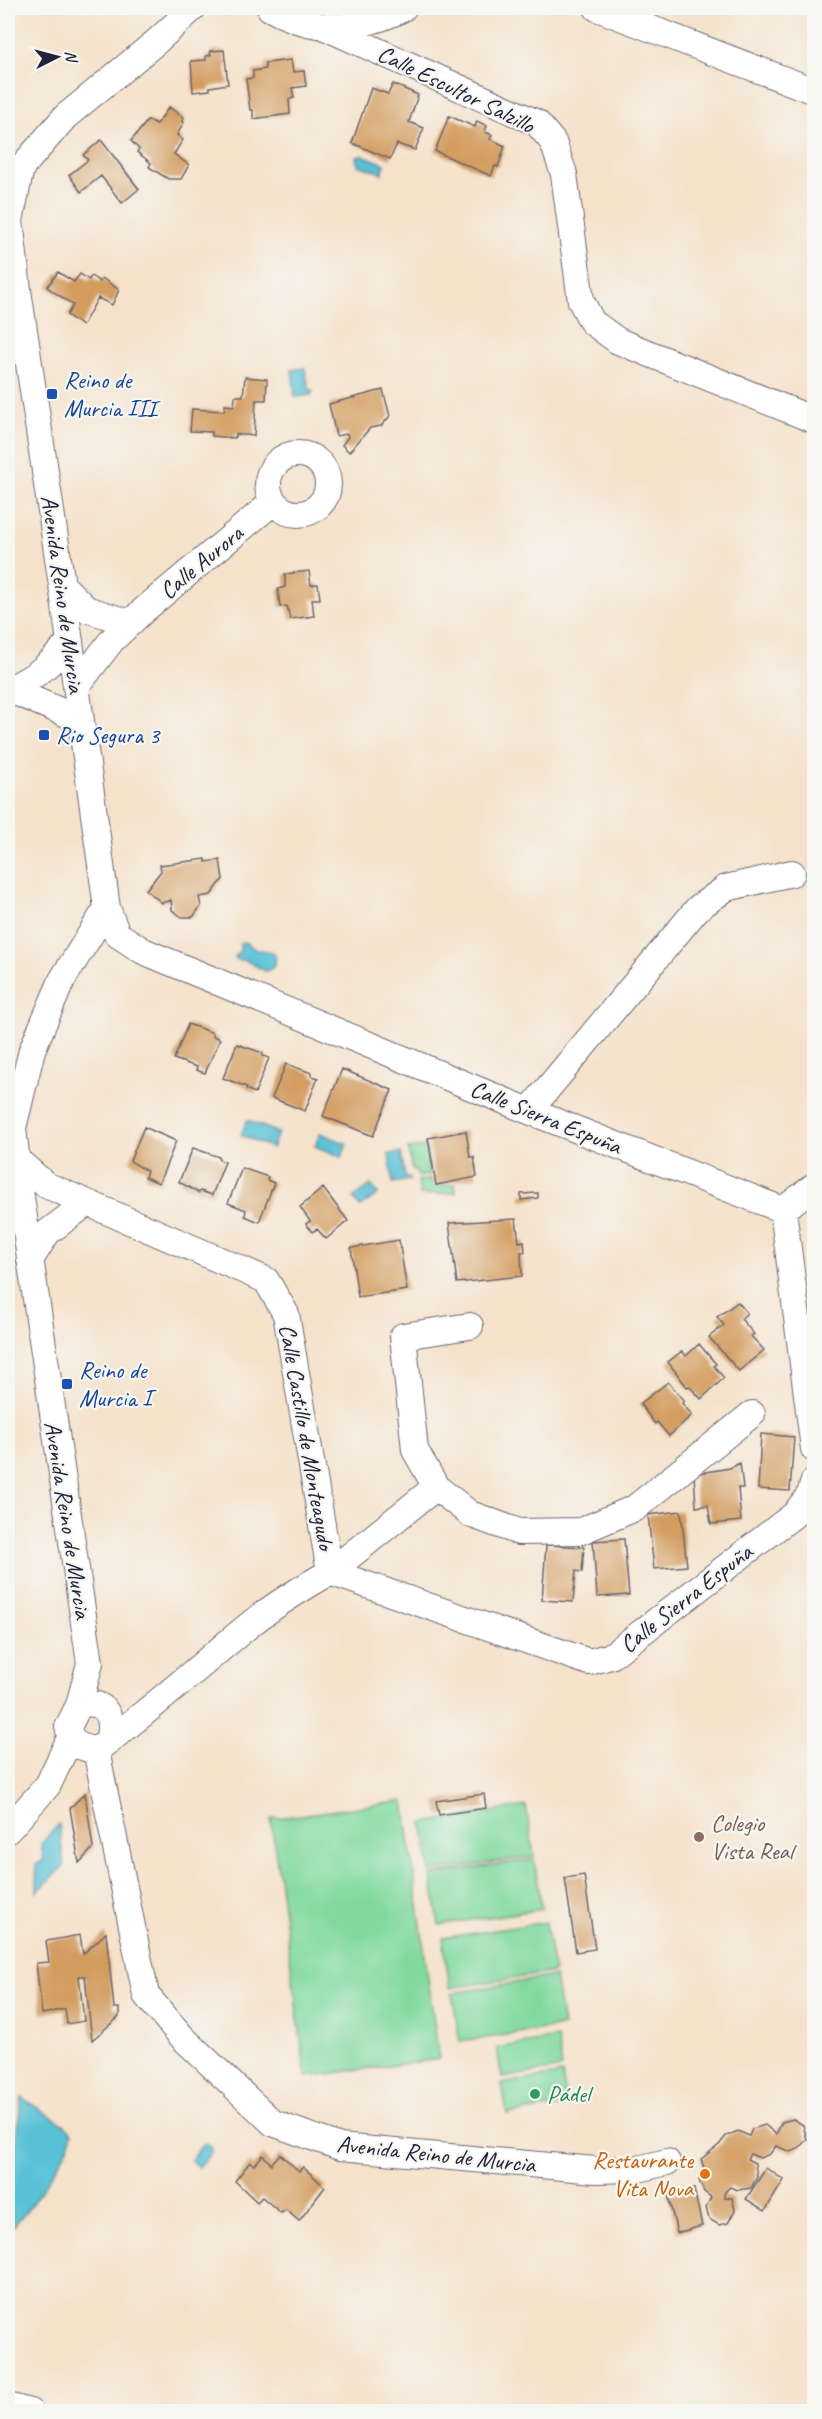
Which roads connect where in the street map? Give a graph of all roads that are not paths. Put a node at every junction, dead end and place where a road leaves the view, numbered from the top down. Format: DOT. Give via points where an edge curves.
graph roads {
  1 [pos="194,8"];
  2 [pos="270,8"];
  3 [pos="403,8"];
  4 [pos="597,8"];
  5 [pos="325,27"];
  6 [pos="814,91"];
  7 [pos="814,420"];
  8 [pos="273,502"];
  9 [pos="62,585"];
  10 [pos="130,623"];
  11 [pos="70,641"];
  12 [pos="76,687"];
  13 [pos="8,689"];
  14 [pos="79,719"];
  15 [pos="792,873"];
  16 [pos="106,908"];
  17 [pos="529,1111"];
  18 [pos="16,1159"];
  19 [pos="814,1186"];
  20 [pos="87,1203"];
  21 [pos="783,1210"];
  22 [pos="30,1260"];
  23 [pos="470,1326"];
  24 [pos="752,1414"];
  25 [pos="814,1449"];
  26 [pos="814,1481"];
  27 [pos="436,1487"];
  28 [pos="330,1572"];
  29 [pos="89,1705"];
  30 [pos="70,1738"];
  31 [pos="102,1746"];
  32 [pos="8,1830"];
  33 [pos="667,2162"];
  34 [pos="8,2406"];
  35 [pos="30,2412"];
  1 -- 9 [label="street, Avenida Reino de Murcia" via="65,117 21,168 10,220"];
  2 -- 5 [label="street" via="289,19"];
  3 -- 5 [label="street" via="358,26"];
  4 -- 6 [label="street"];
  5 -- 7 [label="street, Calle Escultor Salzillo" via="537,123 553,142 564,174 581,301 592,322 618,341"];
  8 -- 10 [label="street, Calle Aurora"];
  9 -- 10 [label="street" via="86,609"];
  9 -- 11 [label="street, Avenida Reino de Murcia"];
  10 -- 12 [label="street, Calle Aurora"];
  11 -- 12 [label="street, Avenida Reino de Murcia"];
  11 -- 13 [label="street" via="52,663"];
  12 -- 14 [label="street, Avenida Reino de Murcia"];
  13 -- 14 [label="street"];
  14 -- 16 [label="street, Avenida Reino de Murcia"];
  15 -- 17 [label="street" via="726,888 698,908"];
  16 -- 17 [label="street, Calle Sierra Espuña" via="117,934 143,951"];
  16 -- 18 [label="street, Avenida Reino de Murcia" via="62,980 32,1050 13,1128"];
  17 -- 21 [label="street, Calle Sierra Espuña"];
  18 -- 20 [label="street, Calle Castillo de Monteagudo" via="46,1185"];
  18 -- 22 [label="street, Avenida Reino de Murcia"];
  19 -- 21 [label="street"];
  20 -- 22 [label="street" via="48,1232"];
  20 -- 28 [label="street, Calle Castillo de Monteagudo" via="266,1280 286,1314"];
  21 -- 25 [label="street"];
  22 -- 29 [label="street, Avenida Reino de Murcia" via="90,1663"];
  23 -- 27 [label="street" via="403,1336 415,1450"];
  24 -- 27 [label="street" via="634,1508 581,1531 519,1532 470,1514"];
  26 -- 28 [label="street, Calle Sierra Espuña" via="810,1494 795,1514 611,1656 589,1662"];
  27 -- 28 [label="street"];
  28 -- 31 [label="street, Calle Castillo de Monteagudo" via="254,1622"];
  29 -- 30 [label="street, Avenida Reino de Murcia" via="68,1727"];
  29 -- 31 [label="street, Avenida Reino de Murcia" via="107,1712 110,1732"];
  30 -- 31 [label="street" via="81,1748"];
  30 -- 32 [label="street" via="48,1785"];
  31 -- 33 [label="street, Avenida Reino de Murcia" via="146,1995 183,2038 273,2123 340,2147 595,2170 638,2169"];
  34 -- 35 [label="street"];
}
